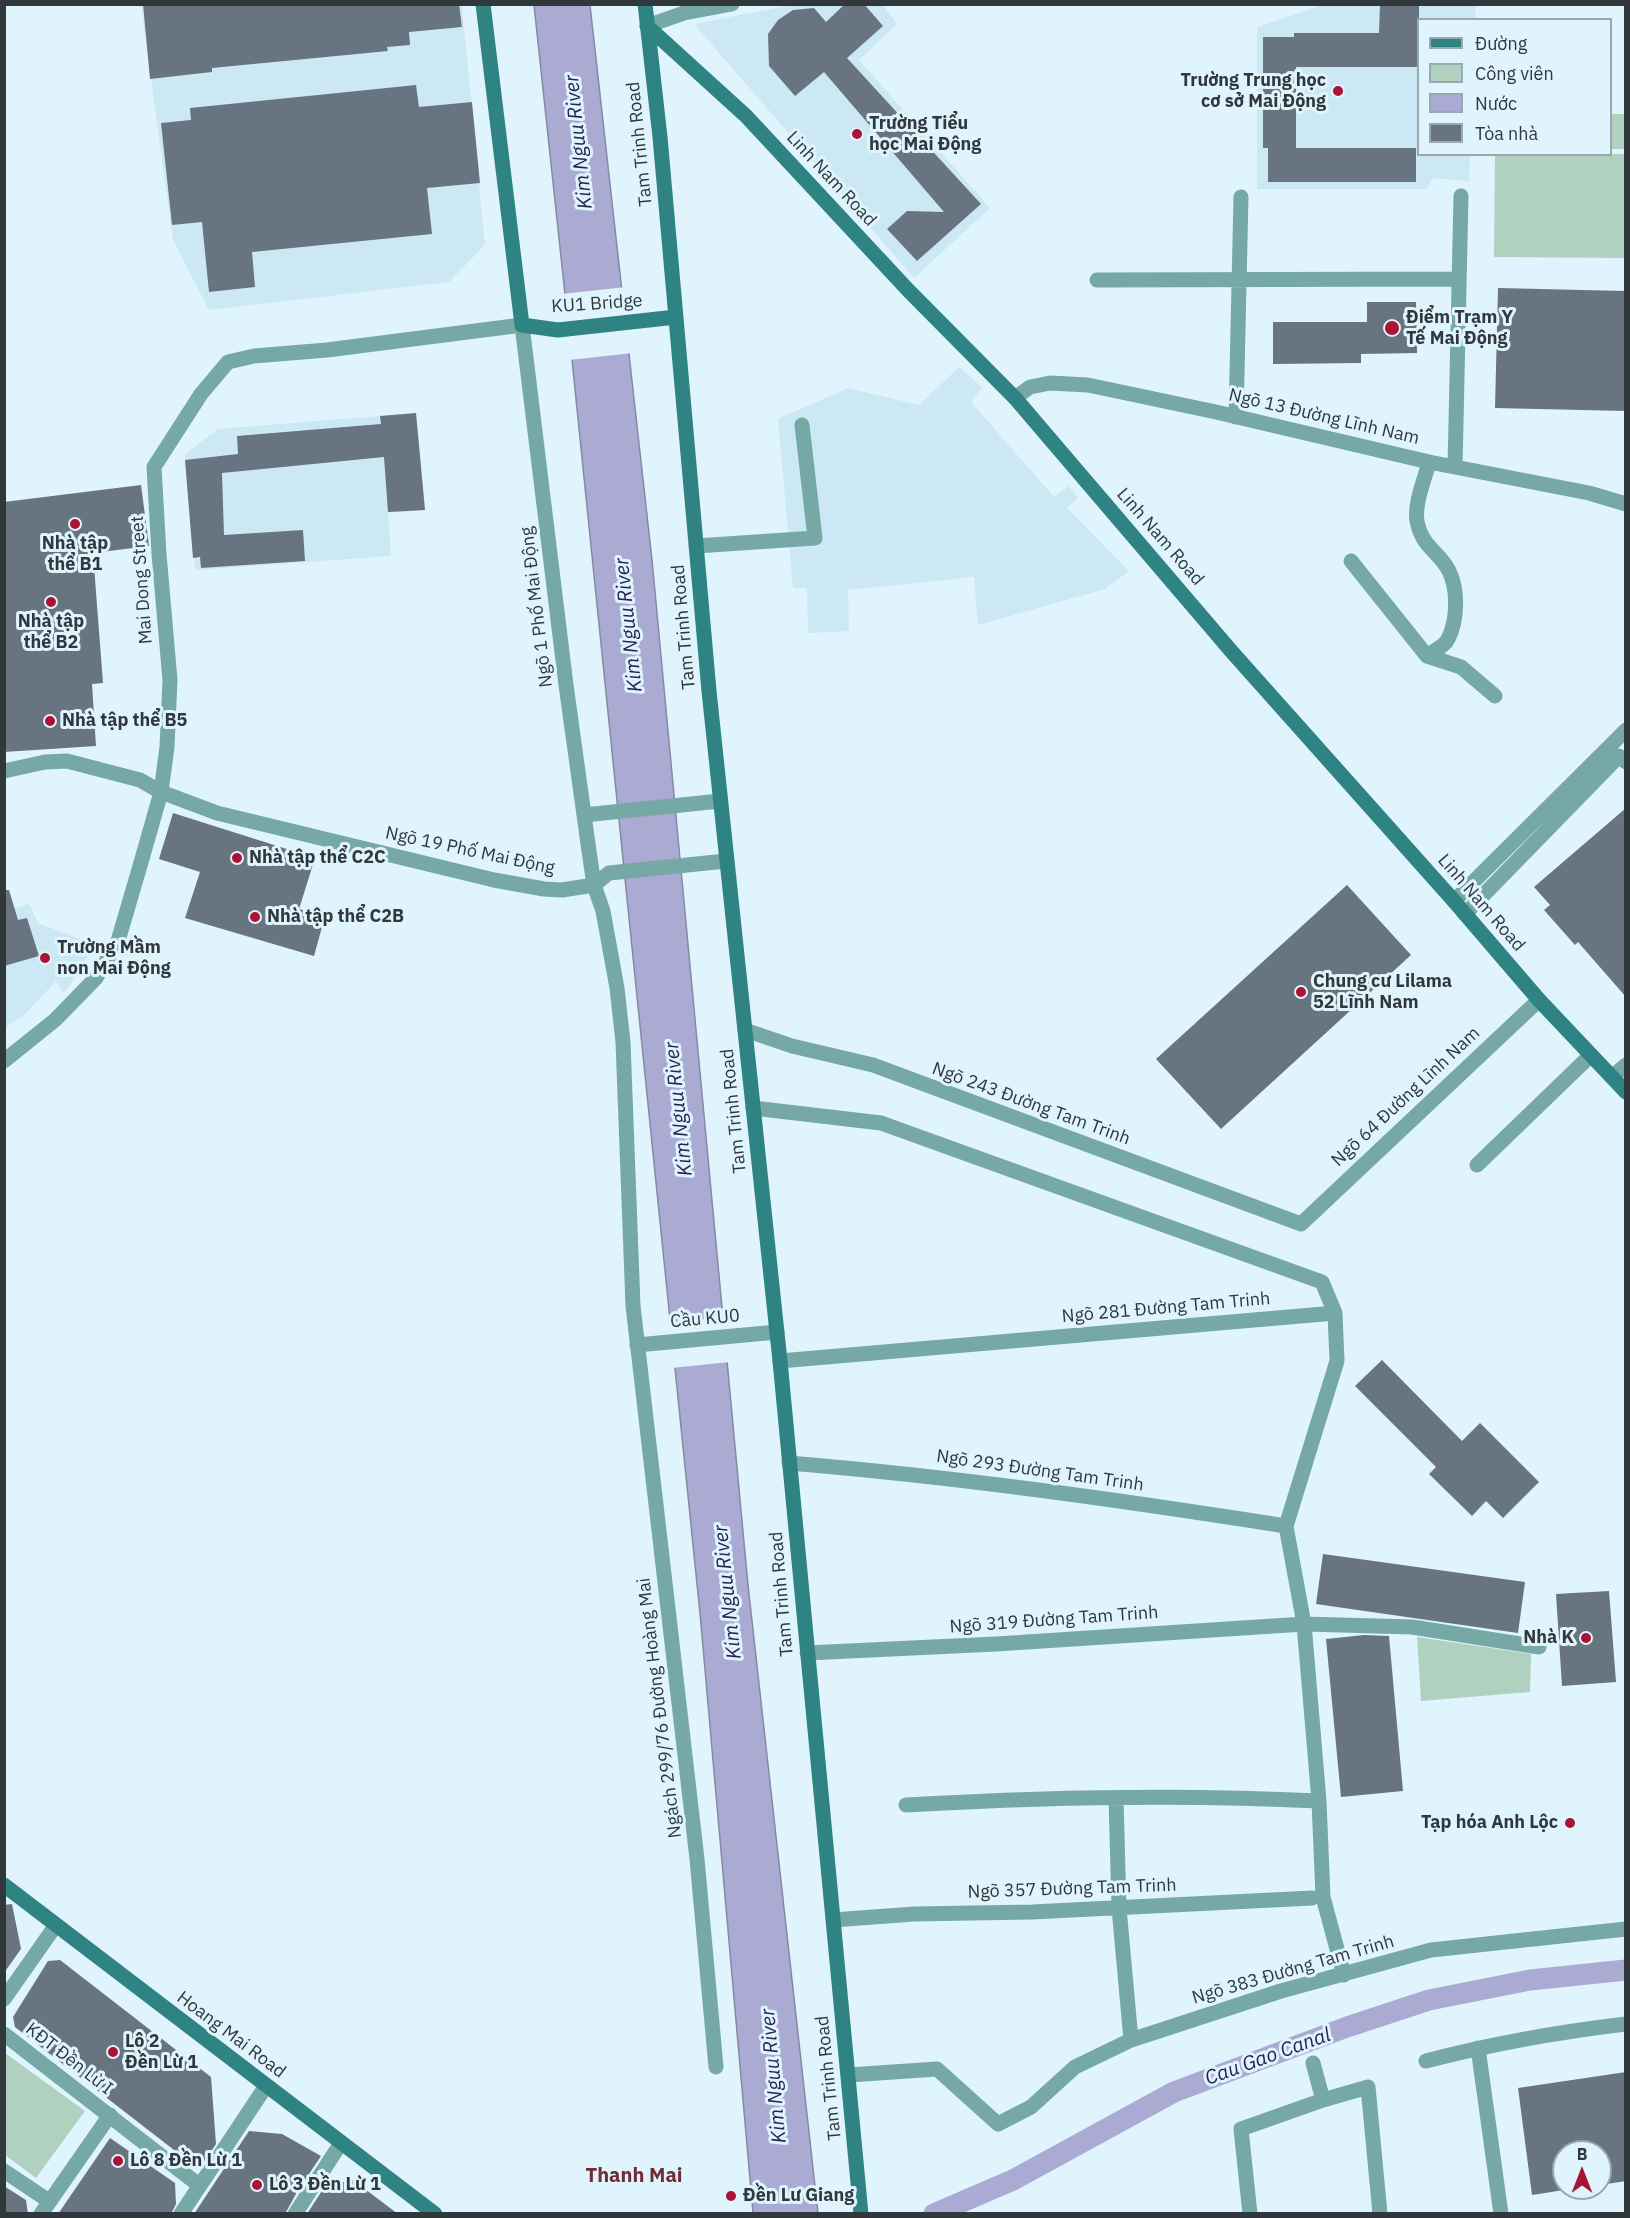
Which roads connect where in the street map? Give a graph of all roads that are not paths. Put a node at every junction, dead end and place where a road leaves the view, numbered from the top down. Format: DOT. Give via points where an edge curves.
graph roads {
  1 [pos="483,4"];
  2 [pos="645,4"];
  3 [pos="732,4"];
  4 [pos="647,26"];
  5 [pos="1461,196"];
  6 [pos="1240,197"];
  7 [pos="1459,279"];
  8 [pos="1097,280"];
  9 [pos="1238,281"];
  10 [pos="676,317"];
  11 [pos="522,325"];
  12 [pos="1015,398"];
  13 [pos="1236,417"];
  14 [pos="802,425"];
  15 [pos="1429,462"];
  16 [pos="1455,467"];
  17 [pos="1626,504"];
  18 [pos="696,546"];
  19 [pos="1352,561"];
  20 [pos="1427,656"];
  21 [pos="1495,696"];
  22 [pos="1626,730"];
  23 [pos="1626,762"];
  24 [pos="4,771"];
  25 [pos="161,792"];
  26 [pos="720,801"];
  27 [pos="584,815"];
  28 [pos="726,861"];
  29 [pos="594,885"];
  30 [pos="1454,901"];
  31 [pos="1465,914"];
  32 [pos="1539,1000"];
  33 [pos="745,1030"];
  34 [pos="1591,1055"];
  35 [pos="4,1061"];
  36 [pos="1626,1065"];
  37 [pos="1612,1077"];
  38 [pos="1626,1092"];
  39 [pos="753,1108"];
  40 [pos="1478,1165"];
  41 [pos="1301,1224"];
  42 [pos="1335,1313"];
  43 [pos="777,1332"];
  44 [pos="638,1345"];
  45 [pos="780,1361"];
  46 [pos="789,1463"];
  47 [pos="1286,1526"];
  48 [pos="1304,1624"];
  49 [pos="1539,1647"];
  50 [pos="807,1653"];
  51 [pos="1116,1798"];
  52 [pos="1318,1801"];
  53 [pos="906,1805"];
  54 [pos="4,1885"];
  55 [pos="1312,1898"];
  56 [pos="1119,1908"];
  57 [pos="833,1920"];
  58 [pos="56,1925"];
  59 [pos="1626,1929"];
  60 [pos="1344,1975"];
  61 [pos="4,1999"];
  62 [pos="1626,2024"];
  63 [pos="4,2034"];
  64 [pos="1131,2040"];
  65 [pos="1478,2048"];
  66 [pos="1426,2061"];
  67 [pos="1313,2063"];
  68 [pos="716,2067"];
  69 [pos="849,2075"];
  70 [pos="266,2086"];
  71 [pos="1323,2100"];
  72 [pos="110,2115"];
  73 [pos="341,2143"];
  74 [pos="4,2171"];
  75 [pos="200,2186"];
  76 [pos="45,2207"];
  77 [pos="432,2213"];
  78 [pos="181,2214"];
  79 [pos="296,2214"];
  80 [pos="861,2214"];
  81 [pos="1250,2214"];
  82 [pos="1380,2214"];
  83 [pos="1501,2214"];
  1 -- 11 [label="main road"];
  2 -- 4 [label="main road, Tam Trinh Road"];
  3 -- 4 [label="street" via="684,13"];
  4 -- 10 [label="main road, Tam Trinh Road"];
  4 -- 12 [label="main road, Linh Nam Road" via="746,116"];
  5 -- 7 [label="street"];
  6 -- 9 [label="street"];
  7 -- 9 [label="street"];
  7 -- 16 [label="street"];
  8 -- 9 [label="street"];
  9 -- 13 [label="street"];
  10 -- 11 [label="main road, KU1 Bridge" via="558,330"];
  10 -- 18 [label="main road, Tam Trinh Road"];
  11 -- 25 [label="street, Mai Dong Street" via="254,356 228,362 201,394 154,467 170,680"];
  11 -- 27 [label="street, Ngõ 1 Phố Mai Động"];
  12 -- 13 [label="street, Ngõ 13 Đường Lĩnh Nam" via="1030,387 1050,383 1088,385"];
  12 -- 30 [label="main road, Linh Nam Road" via="1232,652"];
  13 -- 15 [label="street, Ngõ 13 Đường Lĩnh Nam"];
  14 -- 18 [label="street" via="815,538"];
  15 -- 16 [label="street, Ngõ 13 Đường Lĩnh Nam"];
  15 -- 20 [label="street" via="1416,513 1417,524 1424,542 1449,570 1456,593 1447,641"];
  16 -- 17 [label="street, Ngõ 13 Đường Lĩnh Nam"];
  18 -- 26 [label="main road, Tam Trinh Road"];
  19 -- 20 [label="street"];
  20 -- 21 [label="street" via="1461,667"];
  22 -- 30 [label="street"];
  23 -- 31 [label="street" via="1619,756"];
  24 -- 25 [label="street, Ngõ 19 Phố Mai Động" via="67,761 140,780"];
  25 -- 29 [label="street, Ngõ 19 Phố Mai Động" via="217,813 494,880 562,890"];
  25 -- 35 [label="street, Mai Dong Street" via="113,950 96,978 55,1020"];
  26 -- 27 [label="street"];
  26 -- 28 [label="main road, Tam Trinh Road"];
  27 -- 29 [label="street, Ngõ 1 Phố Mai Động"];
  28 -- 29 [label="street, Ngõ 19 Phố Mai Động" via="609,873"];
  28 -- 33 [label="main road, Tam Trinh Road"];
  29 -- 44 [label="street, Ngách 299/76 Đường Hoàng Mai" via="603,911 623,1042 633,1306"];
  30 -- 31 [label="main road, Linh Nam Road"];
  31 -- 32 [label="main road, Linh Nam Road"];
  32 -- 34 [label="main road, Linh Nam Road"];
  32 -- 41 [label="street, Ngõ 64 Đường Lĩnh Nam"];
  33 -- 39 [label="main road, Tam Trinh Road"];
  33 -- 41 [label="street, Ngõ 243 Đường Tam Trinh" via="792,1046 873,1065"];
  34 -- 37 [label="main road, Linh Nam Road"];
  34 -- 40 [label="street"];
  36 -- 37 [label="street"];
  37 -- 38 [label="main road, Linh Nam Road"];
  39 -- 42 [label="street" via="881,1123 1009,1168 1322,1282"];
  39 -- 43 [label="main road, Tam Trinh Road"];
  42 -- 45 [label="street, Ngõ 281 Đường Tam Trinh"];
  42 -- 47 [label="street" via="1337,1361"];
  43 -- 44 [label="street, Cầu KU0"];
  43 -- 45 [label="main road, Tam Trinh Road"];
  44 -- 68 [label="street, Ngách 299/76 Đường Hoàng Mai" via="697,1859"];
  45 -- 46 [label="main road, Tam Trinh Road"];
  46 -- 47 [label="street, Ngõ 293 Đường Tam Trinh" via="1087,1495"];
  46 -- 50 [label="main road, Tam Trinh Road"];
  47 -- 48 [label="street"];
  48 -- 49 [label="street, Ngõ 319 Đường Tam Trinh" via="1412,1627"];
  48 -- 50 [label="street, Ngõ 319 Đường Tam Trinh"];
  48 -- 52 [label="street"];
  50 -- 57 [label="main road, Tam Trinh Road"];
  51 -- 52 [label="street"];
  51 -- 53 [label="street"];
  51 -- 56 [label="street"];
  52 -- 60 [label="street" via="1323,1897"];
  54 -- 58 [label="main road, Hoang Mai Road"];
  55 -- 56 [label="street, Ngõ 357 Đường Tam Trinh"];
  56 -- 57 [label="street, Ngõ 357 Đường Tam Trinh"];
  56 -- 64 [label="street"];
  57 -- 69 [label="main road, Tam Trinh Road"];
  58 -- 61 [label="street"];
  58 -- 70 [label="main road, Hoang Mai Road"];
  59 -- 60 [label="street, Ngõ 383 Đường Tam Trinh" via="1431,1950"];
  60 -- 64 [label="street, Ngõ 383 Đường Tam Trinh" via="1281,1991"];
  62 -- 65 [label="street"];
  63 -- 72 [label="street, KĐT Đền Lừ I"];
  64 -- 69 [label="street, Ngõ 383 Đường Tam Trinh" via="1075,2067 1031,2107 998,2124 937,2069"];
  65 -- 66 [label="street"];
  65 -- 83 [label="street"];
  67 -- 71 [label="street"];
  69 -- 80 [label="main road, Tam Trinh Road"];
  70 -- 73 [label="main road, Hoang Mai Road"];
  70 -- 75 [label="street"];
  71 -- 81 [label="street" via="1242,2129"];
  71 -- 82 [label="street" via="1368,2087"];
  72 -- 75 [label="street, KĐT Đền Lừ I"];
  72 -- 76 [label="street, KĐT Đền Lừ I"];
  73 -- 77 [label="main road, Hoang Mai Road"];
  73 -- 79 [label="street"];
  74 -- 76 [label="street, KĐT Đền Lừ I"];
  75 -- 78 [label="street"];
}
